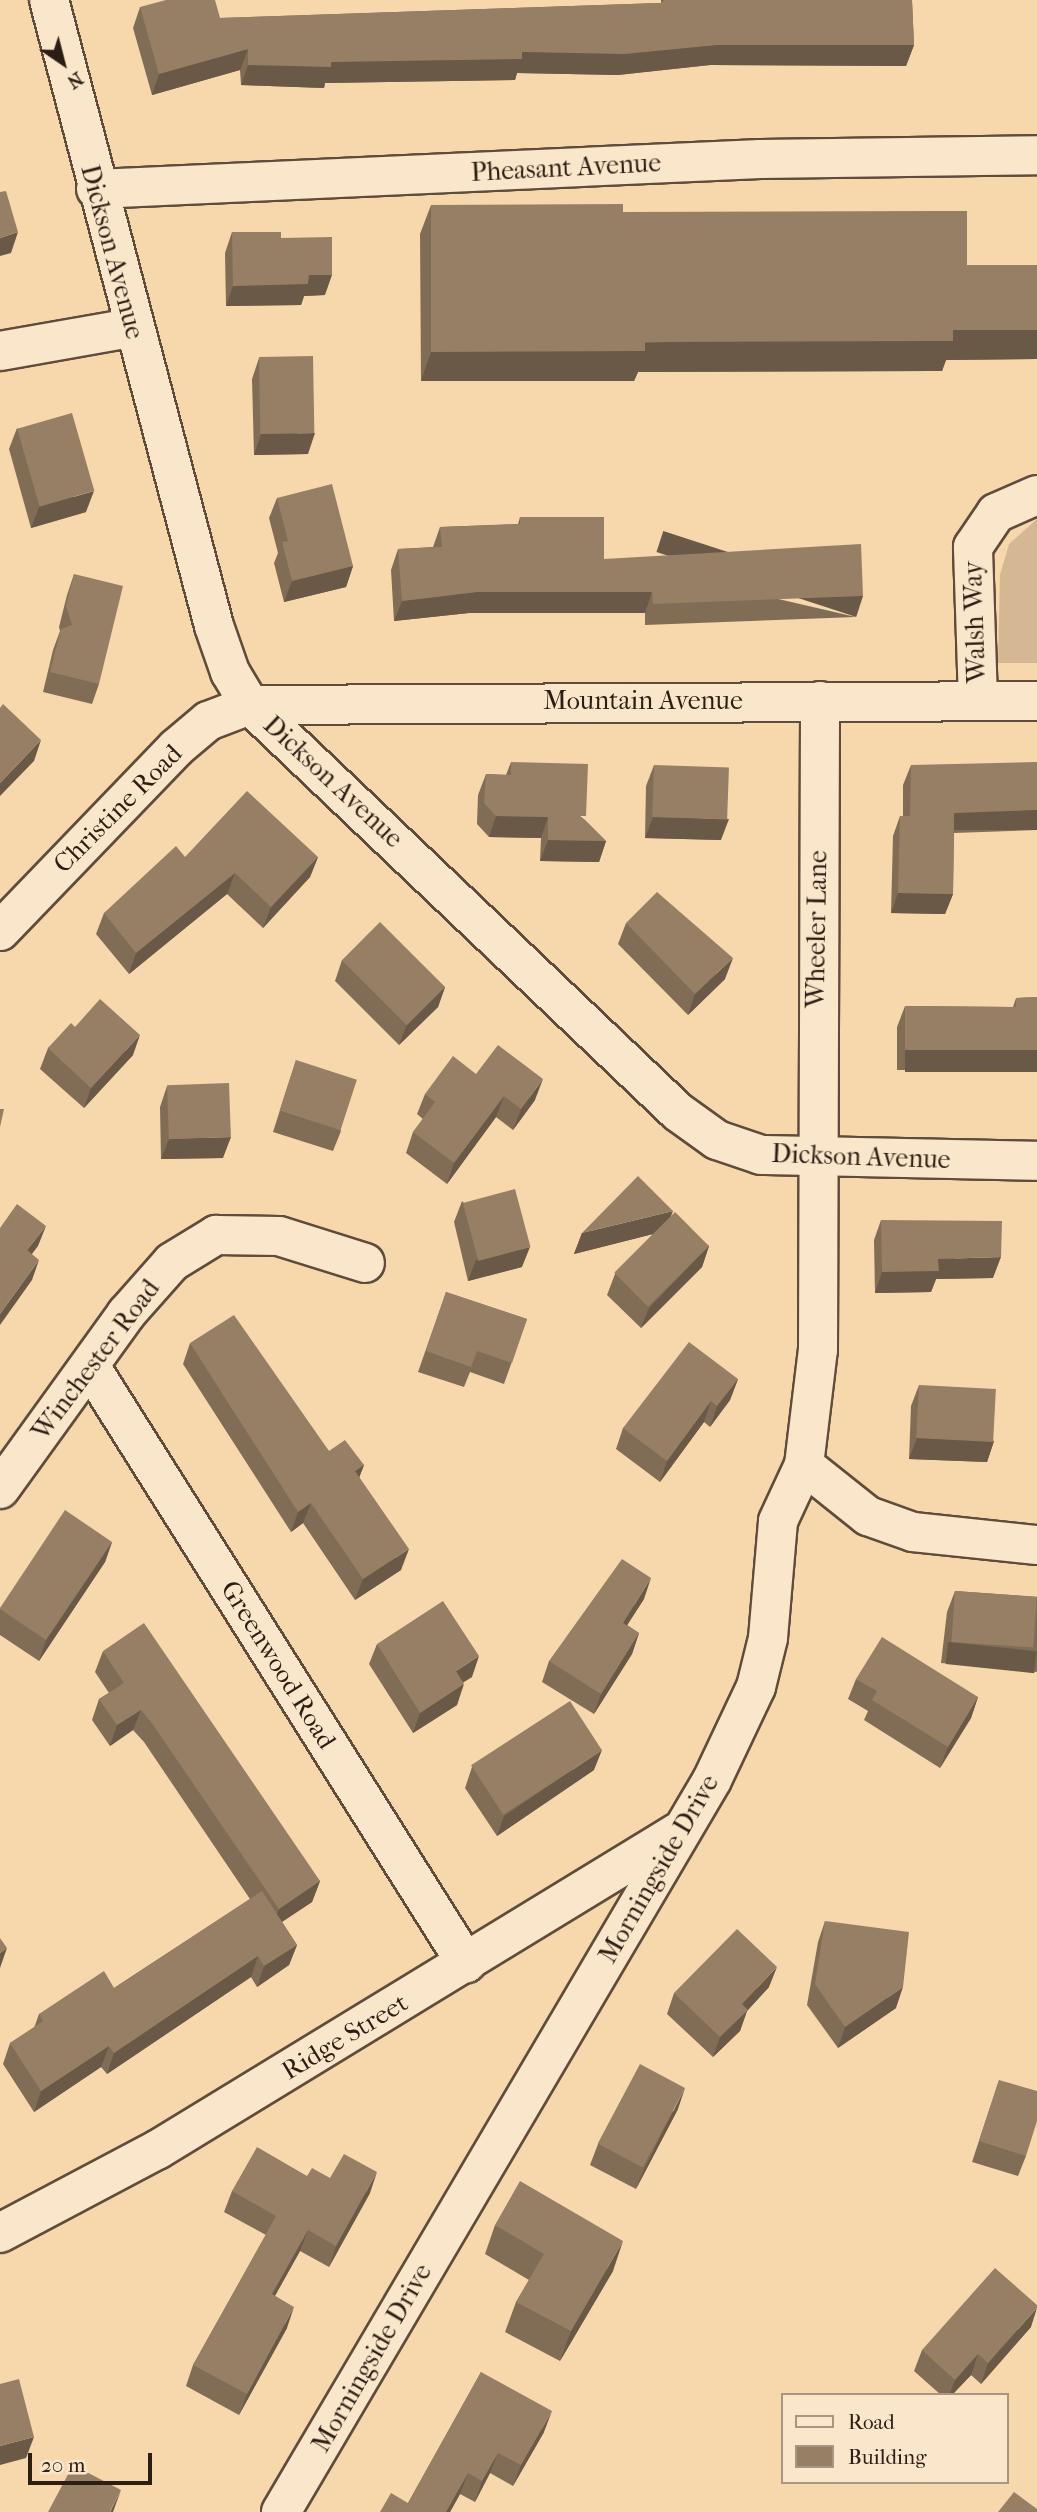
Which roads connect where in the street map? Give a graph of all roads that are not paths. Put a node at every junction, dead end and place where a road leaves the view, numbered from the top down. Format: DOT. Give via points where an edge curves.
graph roads {
  1 [pos="49,0"];
  2 [pos="1037,155"];
  3 [pos="96,189"];
  4 [pos="131,328"];
  5 [pos="0,351"];
  6 [pos="1037,495"];
  7 [pos="978,700"];
  8 [pos="820,701"];
  9 [pos="1037,701"];
  10 [pos="250,705"];
  11 [pos="0,931"];
  12 [pos="814,1157"];
  13 [pos="1037,1161"];
  14 [pos="365,1263"];
  15 [pos="90,1366"];
  16 [pos="804,1465"];
  17 [pos="0,1489"];
  18 [pos="1037,1545"];
  19 [pos="683,1829"];
  20 [pos="466,1963"];
  21 [pos="0,2233"];
  22 [pos="281,2512"];
  1 -- 3 [label="street, Dickson Avenue"];
  2 -- 3 [label="street, Pheasant Avenue" via="760,159"];
  3 -- 4 [label="street, Dickson Avenue"];
  4 -- 5 [label="street"];
  4 -- 10 [label="street, Dickson Avenue" via="214,626"];
  6 -- 7 [label="street, Walsh Way" via="996,513 973,547"];
  7 -- 8 [label="street, Mountain Avenue"];
  7 -- 9 [label="street, Mountain Avenue"];
  8 -- 10 [label="street, Mountain Avenue"];
  8 -- 12 [label="street, Wheeler Lane"];
  10 -- 11 [label="street, Christine Road" via="208,721 176,748"];
  10 -- 12 [label="street, Dickson Avenue" via="678,1112 717,1140 761,1155"];
  12 -- 13 [label="street, Dickson Avenue"];
  12 -- 16 [label="street, Morningside Drive" via="818,1350"];
  14 -- 15 [label="street, Winchester Road" via="279,1236 216,1235 172,1262"];
  15 -- 17 [label="street, Winchester Road"];
  15 -- 20 [label="street, Greenwood Road"];
  16 -- 18 [label="street" via="856,1509 913,1532"];
  16 -- 19 [label="street, Morningside Drive" via="778,1521 768,1638 755,1687 738,1734"];
  19 -- 20 [label="street, Ridge Street"];
  19 -- 22 [label="street, Morningside Drive"];
  20 -- 21 [label="street, Ridge Street" via="158,2150"];
}
